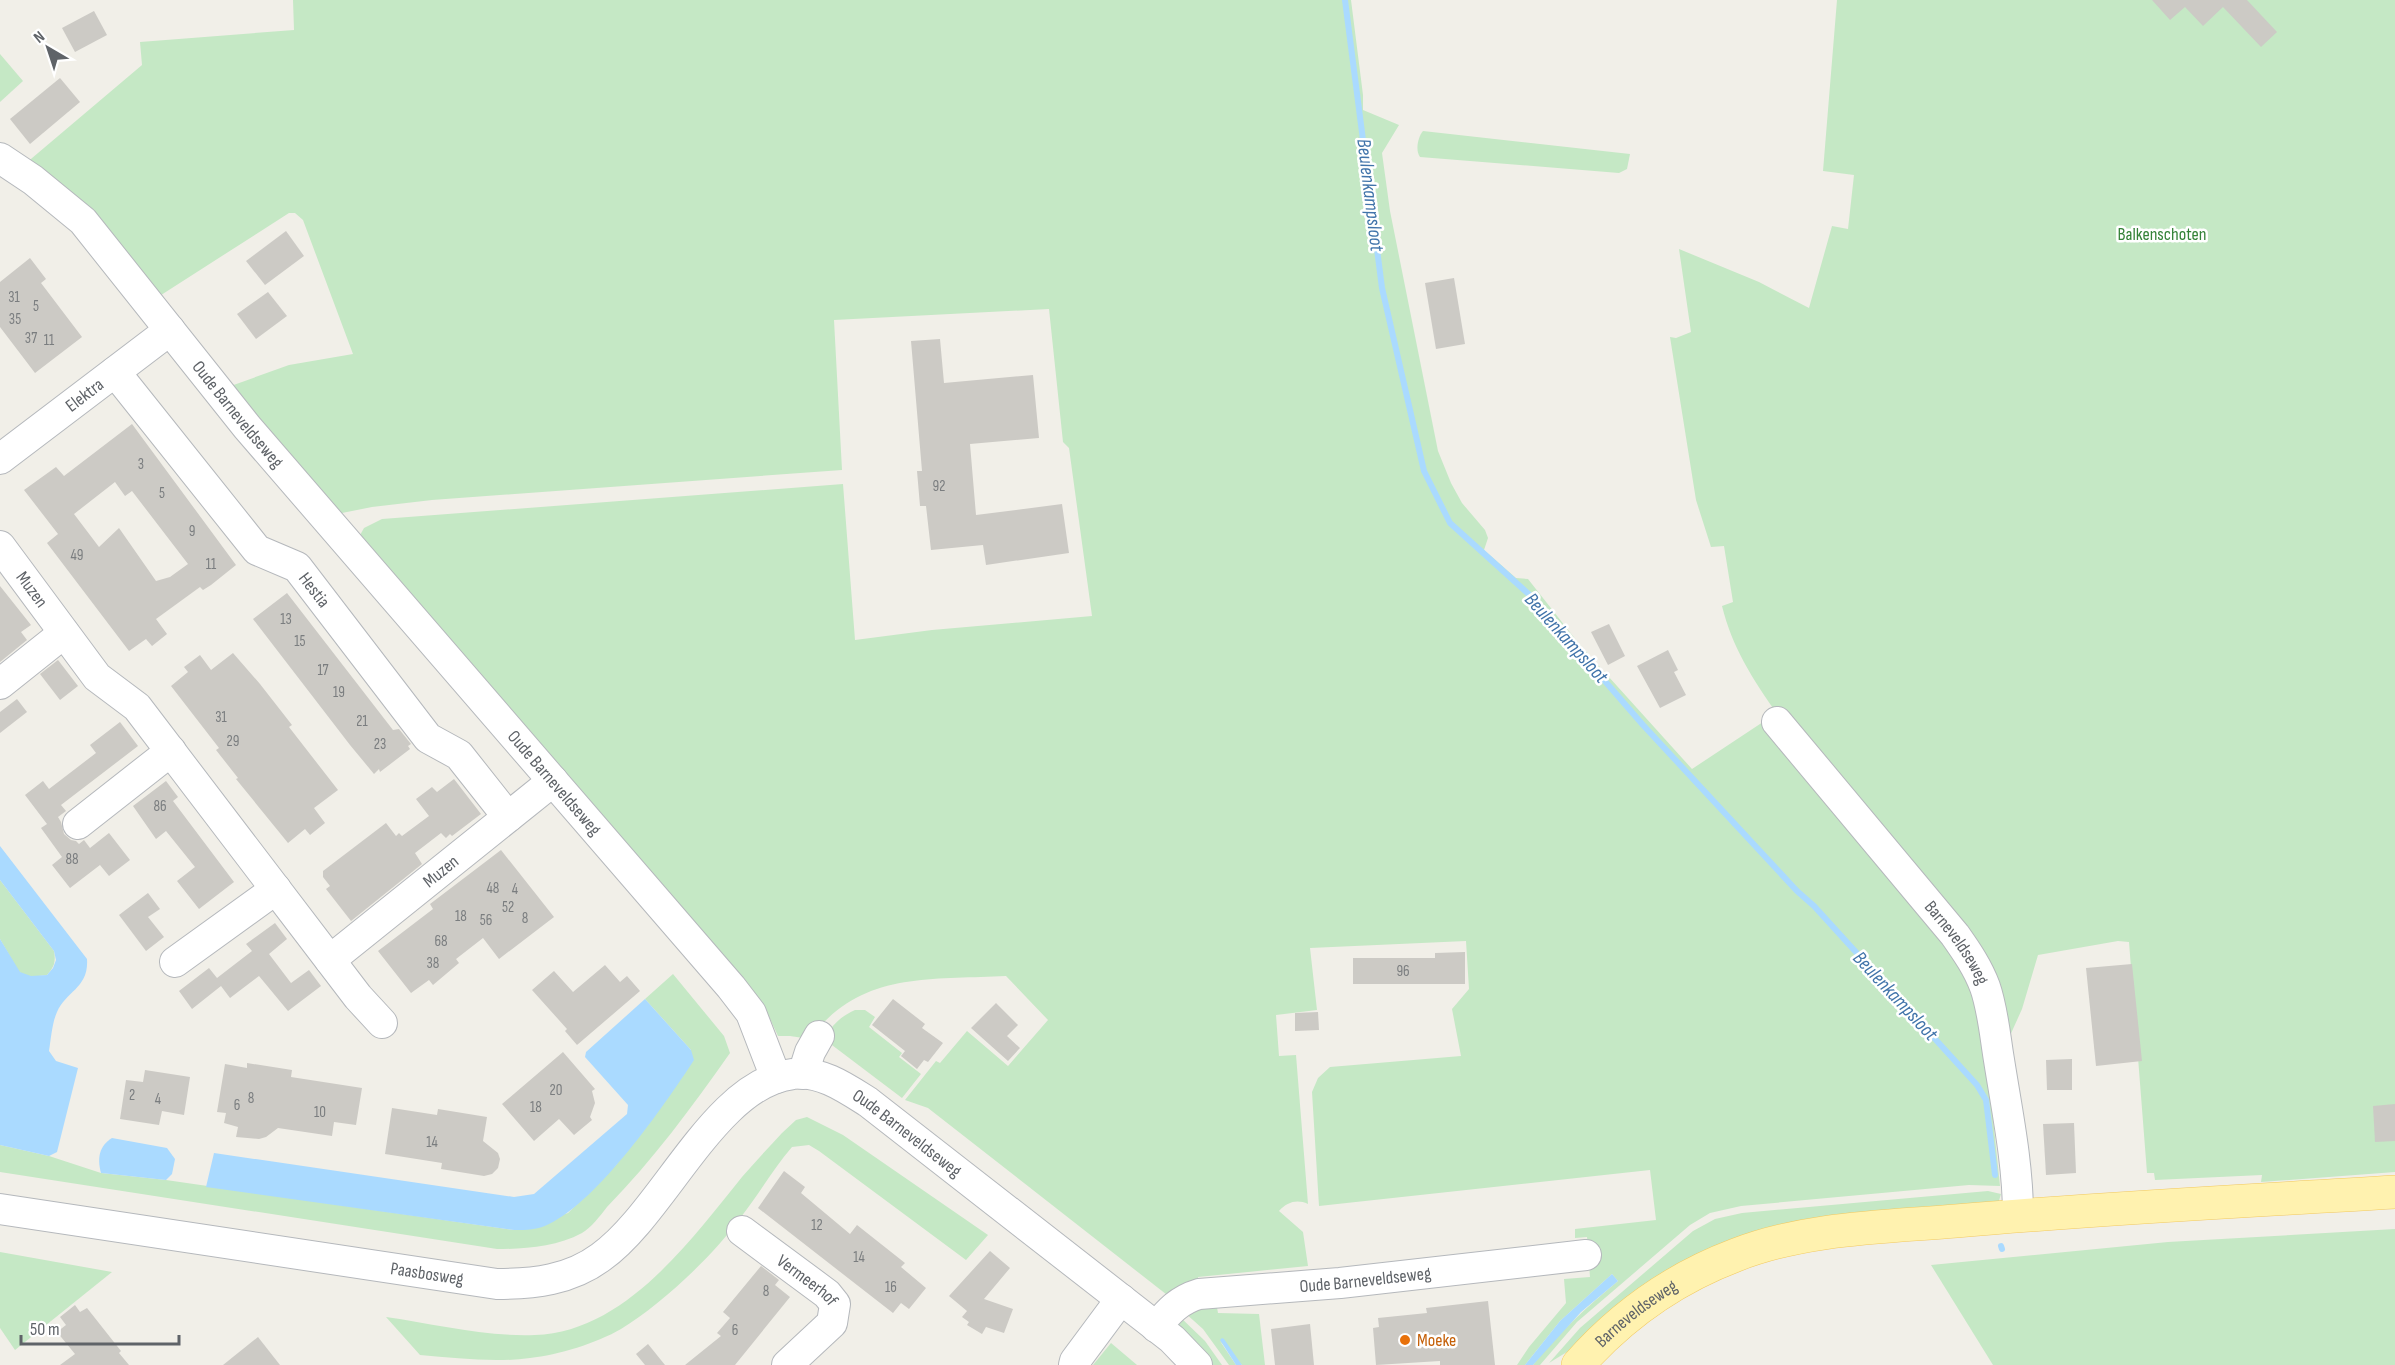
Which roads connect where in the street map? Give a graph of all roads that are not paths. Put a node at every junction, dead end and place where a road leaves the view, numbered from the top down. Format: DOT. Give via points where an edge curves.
graph roads {
  1 [pos="0,158"];
  2 [pos="170,330"];
  3 [pos="115,372"];
  4 [pos="0,459"];
  5 [pos="0,546"];
  6 [pos="64,633"];
  7 [pos="0,684"];
  8 [pos="1777,722"];
  9 [pos="171,751"];
  10 [pos="553,781"];
  11 [pos="508,817"];
  12 [pos="78,824"];
  13 [pos="276,889"];
  14 [pos="330,960"];
  15 [pos="175,962"];
  16 [pos="382,1023"];
  17 [pos="819,1036"];
  18 [pos="789,1076"];
  19 [pos="2395,1192"];
  20 [pos="0,1209"];
  21 [pos="2018,1215"];
  22 [pos="742,1231"];
  23 [pos="1586,1256"];
  24 [pos="1121,1299"];
  25 [pos="1156,1327"];
  26 [pos="787,1365"];
  27 [pos="1074,1365"];
  28 [pos="1197,1365"];
  29 [pos="1578,1365"];
  1 -- 2 [label="street, Oude Barneveldseweg" via="82,221"];
  2 -- 3 [label="street, Elektra"];
  2 -- 10 [label="street, Oude Barneveldseweg" via="247,427"];
  3 -- 4 [label="street, Elektra"];
  3 -- 11 [label="street, Hestia" via="257,550 297,567 428,738 459,755"];
  5 -- 6 [label="street, Muzen"];
  6 -- 7 [label="street"];
  6 -- 9 [label="street, Muzen" via="97,677 137,706"];
  8 -- 21 [label="street, Barneveldseweg" via="1955,935 1977,970 1992,1016"];
  9 -- 12 [label="street"];
  9 -- 13 [label="street, Muzen"];
  10 -- 11 [label="street, Muzen"];
  10 -- 18 [label="street, Oude Barneveldseweg" via="745,1003 764,1044"];
  11 -- 14 [label="street, Muzen"];
  13 -- 14 [label="street, Muzen"];
  13 -- 15 [label="street"];
  14 -- 16 [label="street, Muzen"];
  17 -- 18 [label="street"];
  18 -- 20 [label="street, Paasbosweg" via="741,1096 624,1238 600,1258 545,1282 497,1284"];
  18 -- 24 [label="street, Oude Barneveldseweg" via="822,1077 868,1102"];
  19 -- 21 [label="main road, Barneveldseweg"];
  21 -- 29 [label="main road, Barneveldseweg" via="1805,1236 1738,1254 1652,1298"];
  22 -- 26 [label="street, Vermeerhof" via="835,1304 832,1323"];
  23 -- 25 [label="street, Oude Barneveldseweg" via="1199,1294 1173,1307"];
  24 -- 25 [label="street, Oude Barneveldseweg"];
  24 -- 27 [label="street"];
  25 -- 28 [label="street, Oude Barneveldseweg"];
}
